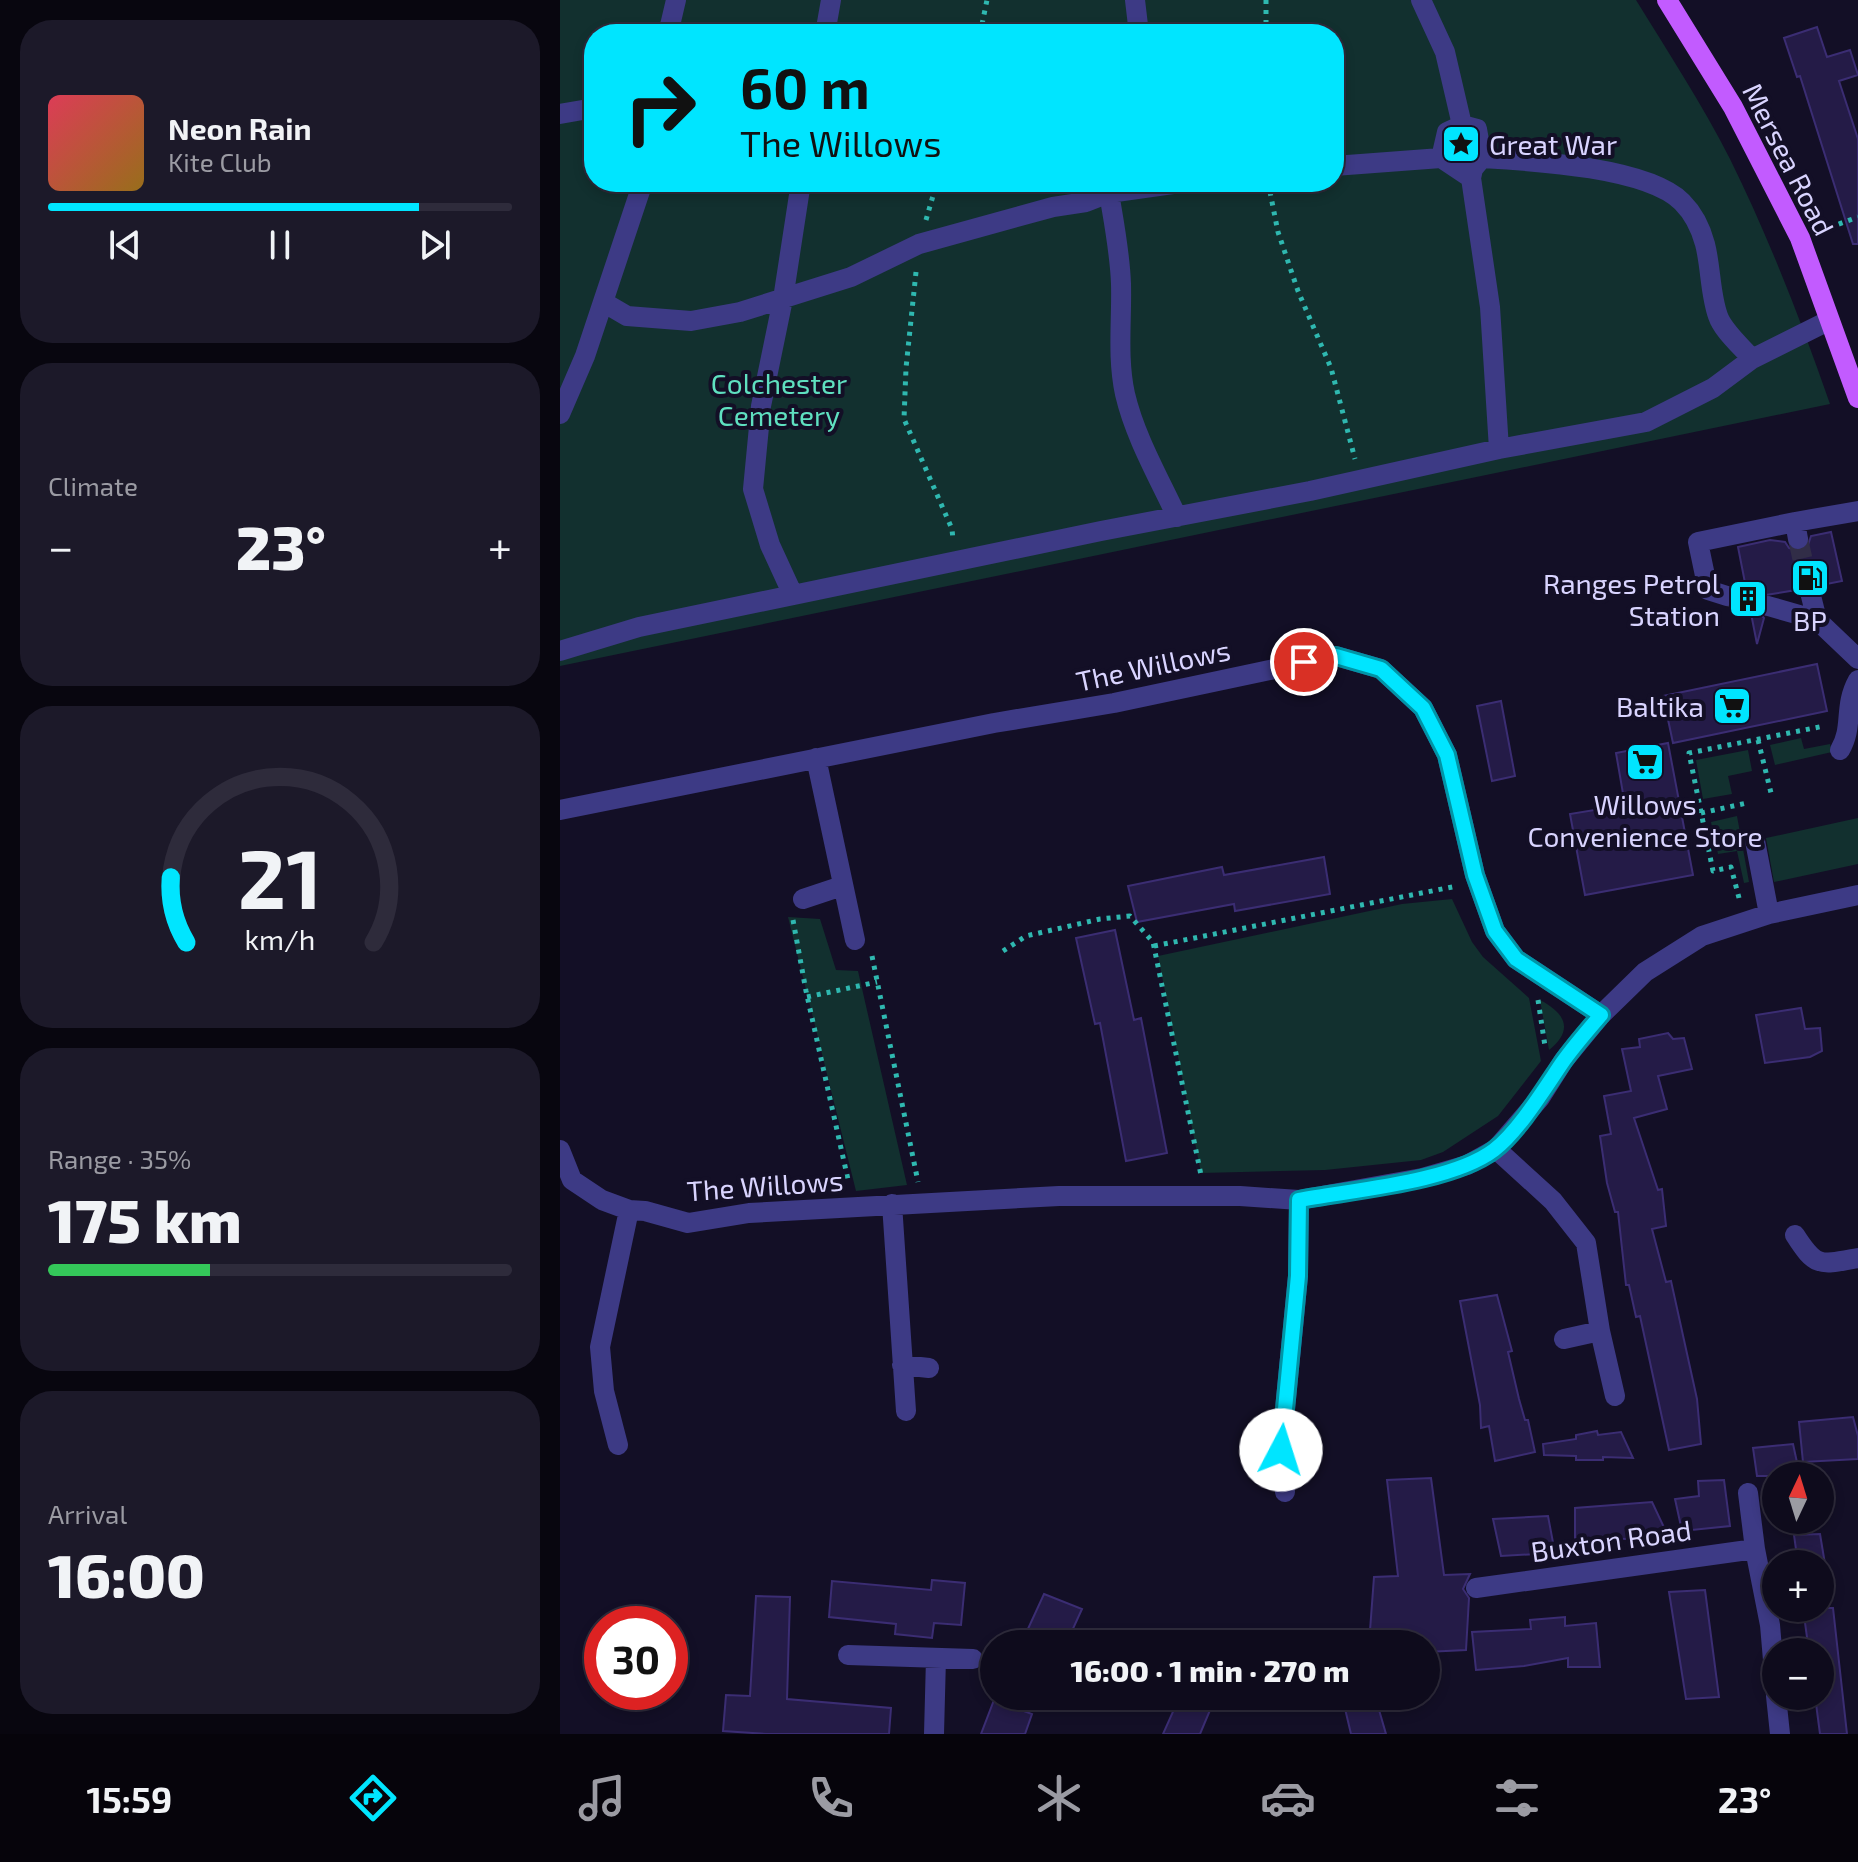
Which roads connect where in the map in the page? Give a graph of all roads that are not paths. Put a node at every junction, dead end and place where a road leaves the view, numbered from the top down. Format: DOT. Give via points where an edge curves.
graph roads {
  1 [pos="676,0"];
  2 [pos="831,0"];
  3 [pos="1135,0"];
  4 [pos="1421,0"];
  5 [pos="1673,2"];
  6 [pos="670,24"];
  7 [pos="827,24"];
  8 [pos="1138,24"];
  9 [pos="584,110"];
  10 [pos="560,114"];
  11 [pos="1462,125"];
  12 [pos="1441,158"];
  13 [pos="1482,158"];
  14 [pos="1344,165"];
  15 [pos="1471,178"];
  16 [pos="640,192"];
  17 [pos="799,192"];
  18 [pos="1105,192"];
  19 [pos="1112,192"];
  20 [pos="783,299"];
  21 [pos="603,302"];
  22 [pos="1828,321"];
  23 [pos="1752,359"];
  24 [pos="1858,398"];
  25 [pos="560,414"];
  26 [pos="1499,449"];
  27 [pos="1858,511"];
  28 [pos="1177,517"];
  29 [pos="1809,588"];
  30 [pos="793,595"];
  31 [pos="1727,596"];
  32 [pos="1768,606"];
  33 [pos="1817,620"];
  34 [pos="561,651"];
  35 [pos="1858,659"];
  36 [pos="1858,680"];
  37 [pos="1840,750"];
  38 [pos="816,758"];
  39 [pos="560,810"];
  40 [pos="1755,841"];
  41 [pos="842,886"];
  42 [pos="1858,895"];
  43 [pos="803,899"];
  44 [pos="1769,914"];
  45 [pos="855,940"];
  46 [pos="1601,1015"];
  47 [pos="1496,1149"];
  48 [pos="561,1158"];
  49 [pos="1299,1200"];
  50 [pos="892,1204"];
  51 [pos="629,1210"];
  52 [pos="1795,1235"];
  53 [pos="1858,1258"];
  54 [pos="1600,1331"];
  55 [pos="1564,1339"];
  56 [pos="902,1365"];
  57 [pos="929,1368"];
  58 [pos="1615,1396"];
  59 [pos="906,1411"];
  60 [pos="1282,1440"];
  61 [pos="618,1445"];
  62 [pos="1252,1445"];
  63 [pos="1285,1492"];
  64 [pos="1748,1493"];
  65 [pos="1755,1549"];
  66 [pos="1476,1588"];
  67 [pos="1771,1638"];
  68 [pos="848,1655"];
  69 [pos="936,1658"];
  70 [pos="973,1659"];
  71 [pos="1777,1710"];
  72 [pos="934,1734"];
  73 [pos="1780,1734"];
  1 -- 6 [label="street"];
  2 -- 7 [label="street"];
  3 -- 8 [label="street"];
  4 -- 11 [label="street" via="1445,52"];
  5 -- 22 [label="main road, Mersea Road" via="1800,238"];
  9 -- 10 [label="street"];
  11 -- 12 [label="street" via="1447,132"];
  11 -- 13 [label="street" via="1477,129"];
  12 -- 14 [label="street"];
  12 -- 15 [label="street"];
  13 -- 15 [label="street"];
  13 -- 23 [label="street" via="1632,177 1681,200 1704,243 1718,318"];
  15 -- 26 [label="street" via="1490,307"];
  16 -- 21 [label="street"];
  17 -- 20 [label="street"];
  18 -- 20 [label="street" via="1086,202 919,244 851,277"];
  19 -- 28 [label="street" via="1125,396"];
  20 -- 21 [label="street" via="691,321 627,316"];
  20 -- 30 [label="street" via="761,406 753,489"];
  21 -- 25 [label="street"];
  22 -- 23 [label="street"];
  22 -- 24 [label="main road, Mersea Road"];
  23 -- 26 [label="street" via="1713,388 1646,422"];
  26 -- 28 [label="street"];
  27 -- 31 [label="street" via="1797,530 1698,542 1708,590"];
  28 -- 30 [label="street"];
  29 -- 33 [label="street"];
  30 -- 34 [label="street" via="639,627"];
  32 -- 33 [label="street"];
  33 -- 35 [label="street"];
  36 -- 37 [label="street" via="1848,705 1848,736"];
  38 -- 39 [label="street, The Willows"];
  38 -- 41 [label="street"];
  38 -- 46 [label="street, The Willows" via="1336,656 1381,669 1423,708 1447,755 1495,931 1516,959"];
  40 -- 44 [label="street"];
  41 -- 43 [label="street"];
  41 -- 45 [label="street"];
  42 -- 44 [label="street, The Willows"];
  44 -- 46 [label="street, The Willows" via="1702,936 1645,972"];
  46 -- 47 [label="street, The Willows"];
  47 -- 49 [label="street, The Willows" via="1467,1165 1422,1178"];
  47 -- 54 [label="street" via="1553,1201 1586,1243"];
  48 -- 51 [label="street, The Willows" via="572,1180"];
  49 -- 50 [label="street, The Willows" via="1059,1196"];
  49 -- 60 [label="street" via="1298,1276"];
  50 -- 51 [label="street, The Willows" via="749,1213 688,1223"];
  50 -- 56 [label="street"];
  51 -- 61 [label="street" via="600,1347 604,1391"];
  52 -- 53 [label="street" via="1809,1257 1819,1262"];
  54 -- 55 [label="street"];
  54 -- 58 [label="street"];
  56 -- 57 [label="street"];
  56 -- 59 [label="street"];
  60 -- 62 [label="street"];
  60 -- 63 [label="street"];
  64 -- 65 [label="street"];
  65 -- 66 [label="street, Buxton Road"];
  65 -- 67 [label="street"];
  68 -- 69 [label="street"];
  69 -- 70 [label="street"];
  69 -- 72 [label="street"];
  71 -- 73 [label="street"];
}
